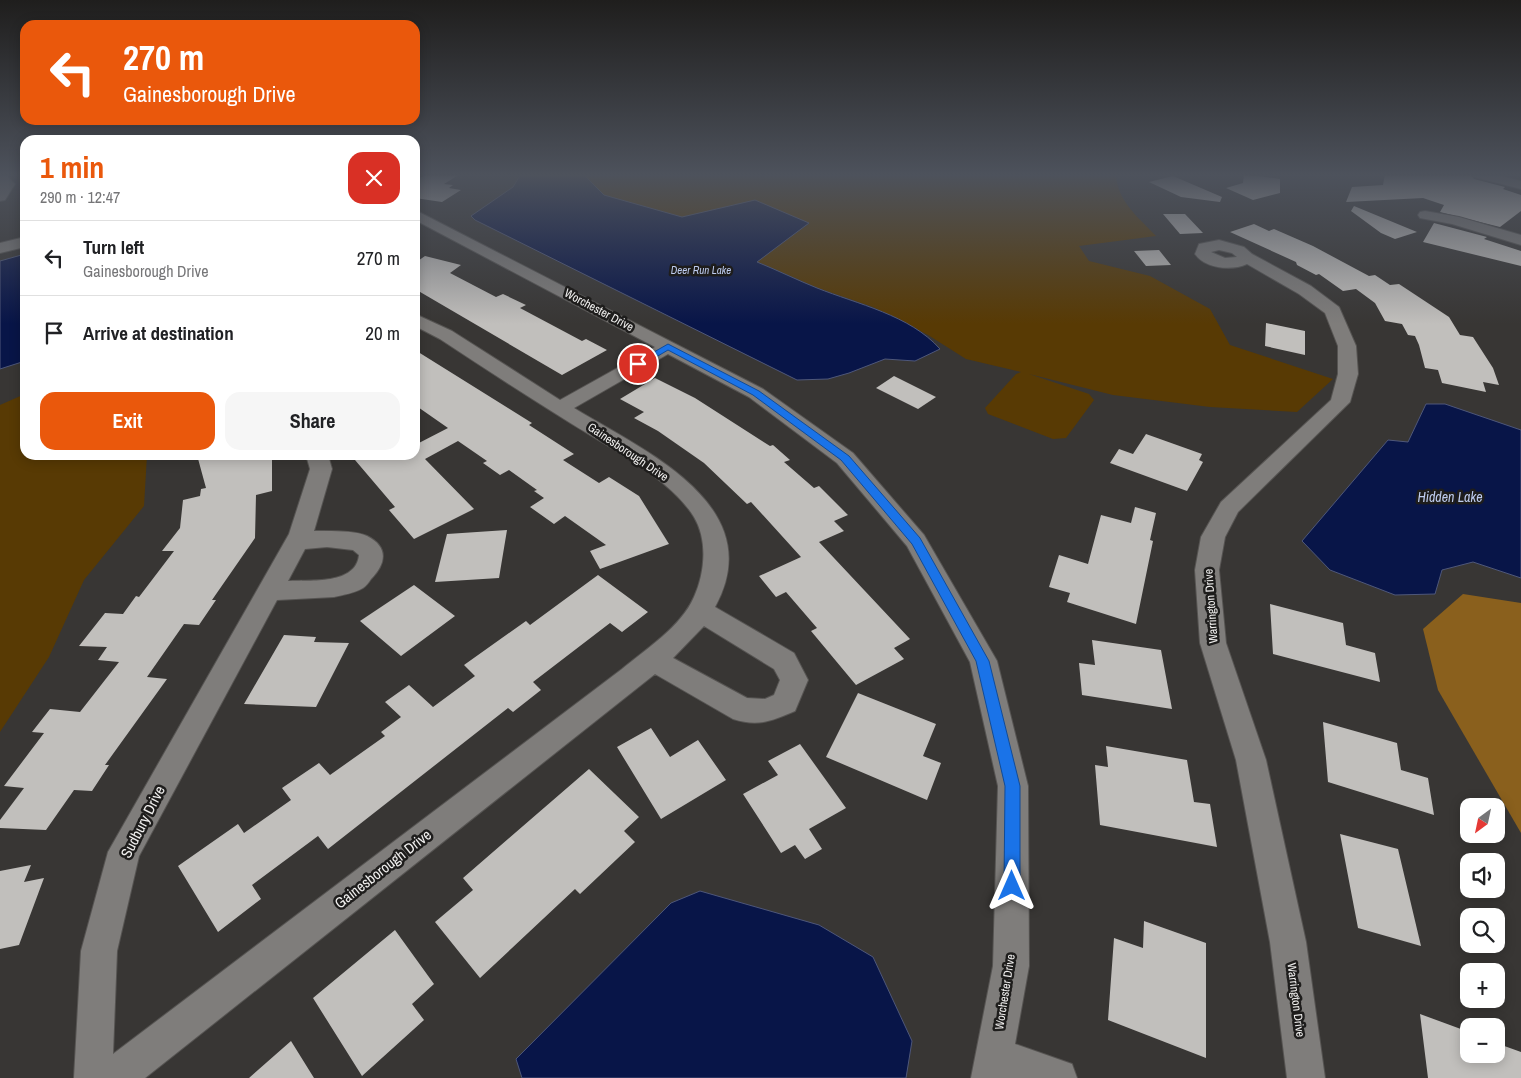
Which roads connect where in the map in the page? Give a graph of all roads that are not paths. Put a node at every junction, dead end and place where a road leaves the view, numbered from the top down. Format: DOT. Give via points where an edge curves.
graph roads {
  1 [pos="435,224"];
  2 [pos="1468,224"];
  3 [pos="1521,240"];
  4 [pos="20,243"];
  5 [pos="0,248"];
  6 [pos="1246,257"];
  7 [pos="420,327"];
  8 [pos="668,347"];
  9 [pos="560,408"];
  10 [pos="318,460"];
  11 [pos="297,541"];
  12 [pos="269,591"];
  13 [pos="700,611"];
  14 [pos="652,660"];
  15 [pos="992,1067"];
  16 [pos="93,1078"];
  17 [pos="114,1078"];
  18 [pos="1058,1078"];
  19 [pos="1306,1078"];
  1 -- 8 [label="street, Worchester Drive"];
  2 -- 3 [label="street"];
  4 -- 5 [label="street"];
  6 -- 19 [label="street, Warrington Drive" via="1305,290 1333,310 1347,346 1348,374 1340,402 1229,508 1214,537 1207,570 1212,643 1251,760 1288,942"];
  7 -- 9 [label="street, Gainesborough Drive"];
  8 -- 9 [label="street"];
  8 -- 15 [label="street, Worchester Drive" via="756,393 845,458 916,541 983,661 1012,786 1011,966"];
  9 -- 13 [label="street, Gainesborough Drive" via="658,469 706,516 714,538 716,564 711,588"];
  10 -- 11 [label="street, Sudbury Drive" via="321,469"];
  11 -- 12 [label="street, Sudbury Drive"];
  11 -- 12 [label="street" via="359,542 371,552 370,565 355,581 334,588"];
  12 -- 16 [label="street, Sudbury Drive" via="124,852 99,951"];
  13 -- 14 [label="street, Gainesborough Drive"];
  13 -- 14 [label="street" via="784,661 794,680 785,703 766,712 743,710"];
  14 -- 17 [label="street, Gainesborough Drive"];
  15 -- 18 [label="street"];
}
